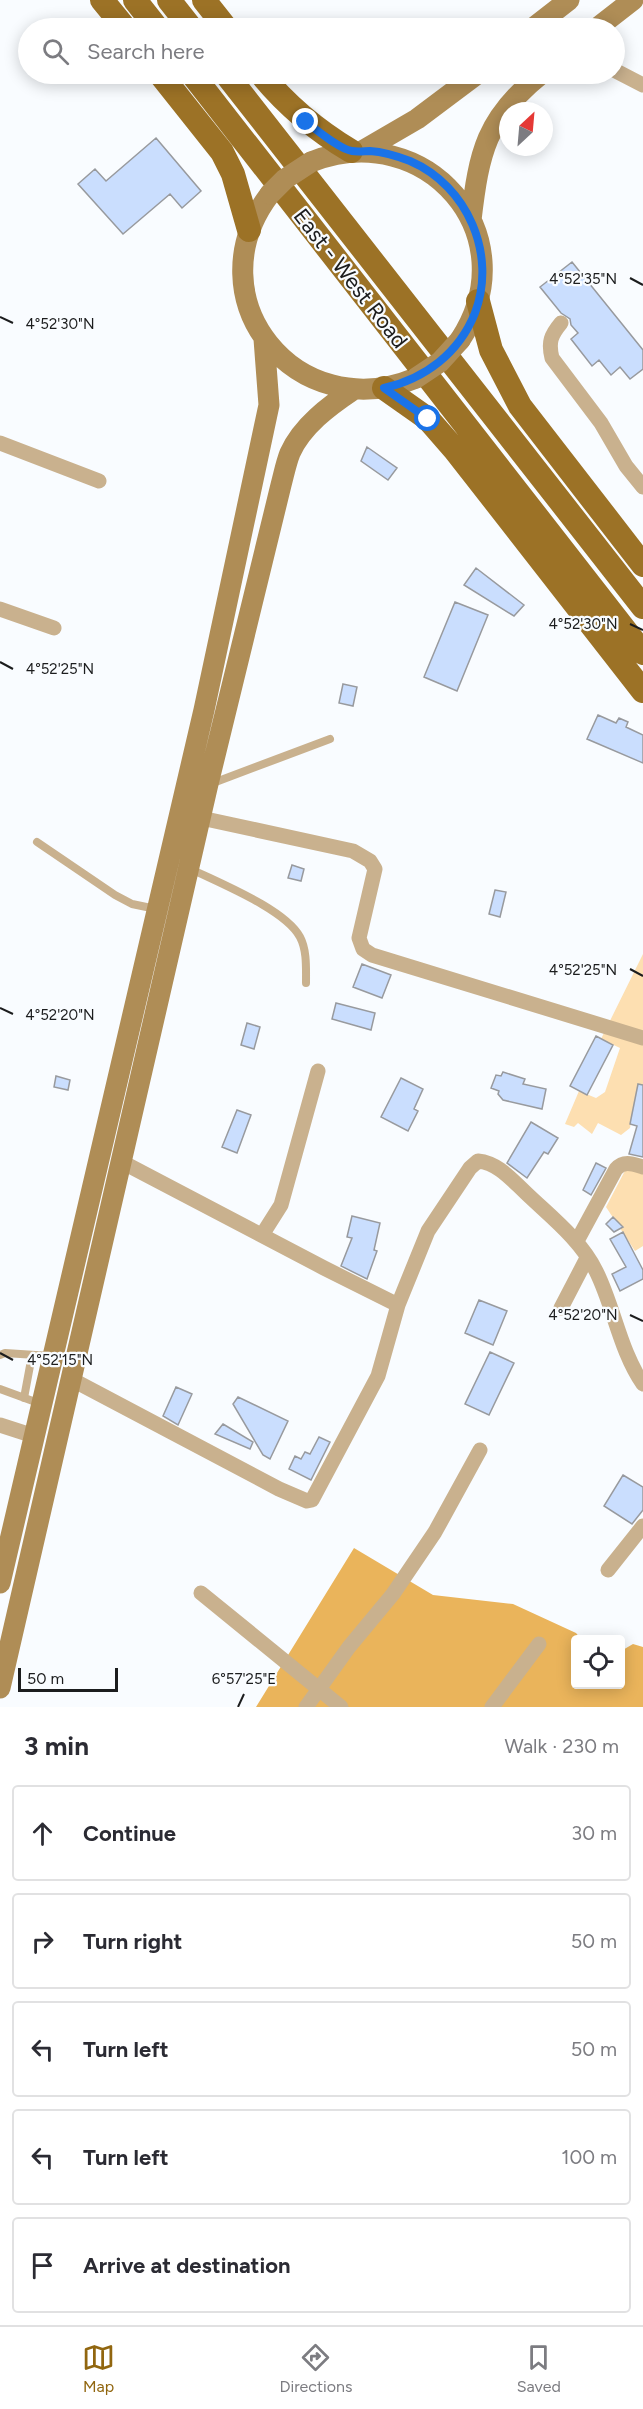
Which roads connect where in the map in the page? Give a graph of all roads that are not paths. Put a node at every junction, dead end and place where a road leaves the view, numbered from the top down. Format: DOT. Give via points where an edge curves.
graph roads {
  1 [pos="102,0"];
  2 [pos="135,0"];
  3 [pos="169,0"];
  4 [pos="204,0"];
  5 [pos="569,0"];
  6 [pos="633,0"];
  7 [pos="117,18"];
  8 [pos="149,18"];
  9 [pos="183,18"];
  10 [pos="218,18"];
  11 [pos="546,18"];
  12 [pos="610,18"];
  13 [pos="625,75"];
  14 [pos="168,84"];
  15 [pos="200,84"];
  16 [pos="234,84"];
  17 [pos="269,84"];
  18 [pos="464,84"];
  19 [pos="530,84"];
  20 [pos="643,85"];
  21 [pos="356,151"];
  22 [pos="471,220"];
  23 [pos="249,230"];
  24 [pos="478,301"];
  25 [pos="561,323"];
  26 [pos="264,339"];
  27 [pos="384,388"];
  28 [pos="352,390"];
  29 [pos="0,443"];
  30 [pos="99,481"];
  31 [pos="643,488"];
  32 [pos="643,565"];
  33 [pos="643,607"];
  34 [pos="0,609"];
  35 [pos="54,628"];
  36 [pos="643,653"];
  37 [pos="643,691"];
  38 [pos="330,739"];
  39 [pos="208,784"];
  40 [pos="201,818"];
  41 [pos="37,842"];
  42 [pos="189,868"];
  43 [pos="158,909"];
  44 [pos="306,982"];
  45 [pos="643,1038"];
  46 [pos="318,1071"];
  47 [pos="122,1162"];
  48 [pos="643,1167"];
  49 [pos="262,1236"];
  50 [pos="577,1241"];
  51 [pos="587,1258"];
  52 [pos="398,1305"];
  53 [pos="561,1308"];
  54 [pos="0,1355"];
  55 [pos="42,1356"];
  56 [pos="71,1379"];
  57 [pos="643,1384"];
  58 [pos="0,1389"];
  59 [pos="33,1401"];
  60 [pos="0,1425"];
  61 [pos="34,1436"];
  62 [pos="480,1450"];
  63 [pos="643,1526"];
  64 [pos="608,1570"];
  65 [pos="1,1575"];
  66 [pos="201,1593"];
  67 [pos="539,1644"];
  68 [pos="0,1688"];
  69 [pos="318,1689"];
  70 [pos="306,1707"];
  71 [pos="341,1707"];
  72 [pos="492,1707"];
  1 -- 7 [label="main road"];
  2 -- 8 [label="main road"];
  3 -- 9 [label="main road"];
  4 -- 10 [label="main road"];
  5 -- 11 [label="main road"];
  6 -- 12 [label="main road"];
  13 -- 20 [label="street"];
  14 -- 23 [label="main road" via="222,152 234,174"];
  15 -- 36 [label="main road, East - West Road"];
  16 -- 33 [label="main road, East - West Road"];
  17 -- 21 [label="main road" via="306,122"];
  18 -- 21 [label="main road" via="417,119"];
  19 -- 22 [label="main road" via="510,102 484,144"];
  21 -- 22 [label="main road" via="393,155 422,167 454,194"];
  21 -- 23 [label="main road, bridge" via="330,155 293,173 270,194"];
  22 -- 24 [label="main road" via="482,260"];
  23 -- 26 [label="main road" via="243,281 250,311"];
  24 -- 27 [label="main road, bridge" via="460,340 440,362 416,378"];
  24 -- 32 [label="main road" via="491,350 520,406"];
  25 -- 31 [label="street" via="551,336 552,358"];
  26 -- 28 [label="main road" via="303,374"];
  26 -- 43 [label="main road" via="268,405 200,732"];
  27 -- 28 [label="main road"];
  27 -- 37 [label="main road" via="428,419 455,450"];
  28 -- 39 [label="main road" via="302,433 290,452"];
  29 -- 30 [label="street"];
  34 -- 35 [label="street"];
  38 -- 39 [label="lane"];
  39 -- 40 [label="main road"];
  40 -- 42 [label="main road"];
  40 -- 45 [label="street" via="353,850 370,861 375,869 359,939 363,949 372,955"];
  41 -- 43 [label="lane" via="115,895 132,904"];
  42 -- 44 [label="lane" via="254,899 300,936"];
  42 -- 47 [label="main road"];
  43 -- 55 [label="main road"];
  46 -- 49 [label="street" via="281,1205"];
  47 -- 49 [label="street"];
  47 -- 56 [label="main road"];
  48 -- 50 [label="street" via="626,1163 616,1169"];
  49 -- 52 [label="street"];
  50 -- 51 [label="street"];
  50 -- 52 [label="street" via="505,1173 489,1162 478,1161 428,1231"];
  51 -- 53 [label="street"];
  51 -- 57 [label="street"];
  52 -- 56 [label="street" via="378,1376 315,1496 307,1501"];
  54 -- 55 [label="lane"];
  55 -- 59 [label="main road"];
  56 -- 68 [label="main road"];
  58 -- 59 [label="lane"];
  59 -- 61 [label="main road"];
  60 -- 61 [label="street"];
  61 -- 65 [label="main road"];
  62 -- 69 [label="street" via="435,1532"];
  63 -- 64 [label="street"];
  66 -- 69 [label="street"];
  67 -- 72 [label="street"];
  69 -- 70 [label="street"];
  69 -- 71 [label="street"];
}
